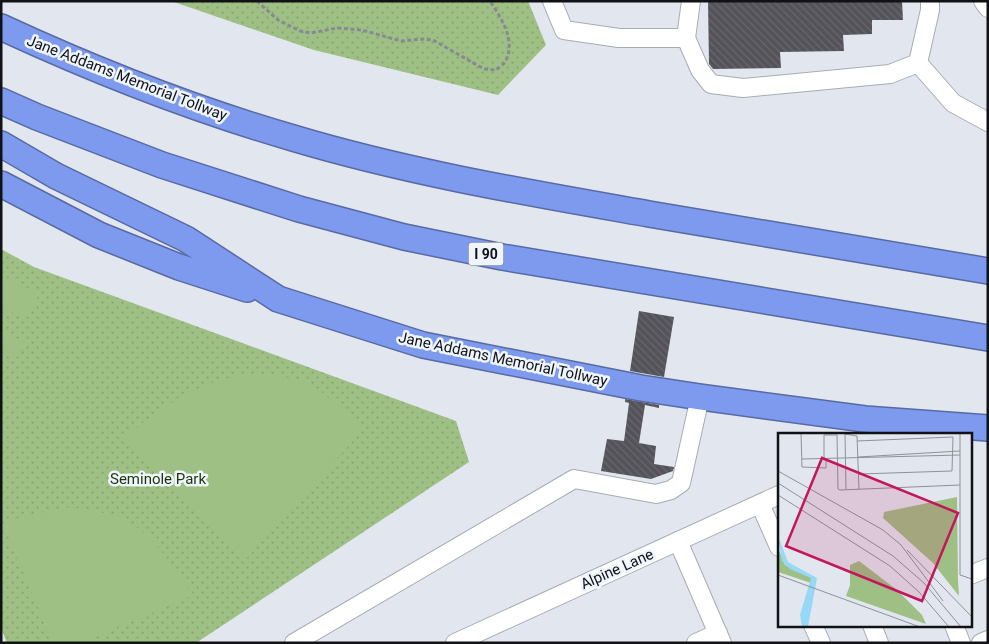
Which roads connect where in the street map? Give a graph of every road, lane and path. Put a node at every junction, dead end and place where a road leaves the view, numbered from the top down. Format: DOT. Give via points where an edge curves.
graph roads {
  1 [pos="257,1"];
  2 [pos="490,1"];
  3 [pos="552,1"];
  4 [pos="691,1"];
  5 [pos="930,1"];
  6 [pos="983,1"];
  7 [pos="988,8"];
  8 [pos="1,27"];
  9 [pos="686,38"];
  10 [pos="918,63"];
  11 [pos="1,101"];
  12 [pos="988,122"];
  13 [pos="1,144"];
  14 [pos="1,184"];
  15 [pos="988,271"];
  16 [pos="278,300"];
  17 [pos="988,338"];
  18 [pos="700,396"];
  19 [pos="988,428"];
  20 [pos="778,495"];
  21 [pos="760,504"];
  22 [pos="678,541"];
  23 [pos="778,545"];
  24 [pos="988,568"];
  25 [pos="972,574"];
  26 [pos="813,626"];
  27 [pos="872,626"];
  28 [pos="954,626"];
  29 [pos="720,638"];
  30 [pos="988,640"];
  31 [pos="294,643"];
  32 [pos="455,643"];
  33 [pos="696,643"];
  34 [pos="821,643"];
  35 [pos="879,643"];
  36 [pos="961,643"];
  37 [pos="981,643"];
  1 -- 2 [label="path" via="278,20 300,31 311,33 337,28 362,30 401,41 433,40 484,69 496,70 505,62 508,32"];
  3 -- 9 [label="street" via="564,30 619,38"];
  4 -- 9 [label="street"];
  5 -- 10 [label="street"];
  6 -- 7 [label="street"];
  8 -- 15 [label="highway, Jane Addams Memorial Tollway" via="194,107 295,139 404,166 502,188"];
  9 -- 10 [label="street" via="700,70 711,84 743,88 890,74"];
  10 -- 12 [label="street" via="953,103"];
  11 -- 17 [label="highway, I 90" via="162,165 299,210 404,237 502,257"];
  13 -- 16 [label="highway, Jane Addams Memorial Tollway" via="56,176 186,239"];
  14 -- 16 [label="highway" via="99,235 179,267"];
  16 -- 18 [label="highway, Jane Addams Memorial Tollway" via="423,345 641,388"];
  18 -- 19 [label="highway, Jane Addams Memorial Tollway" via="865,418"];
  18 -- 31 [label="street" via="681,483 671,490 656,494 574,479"];
  20 -- 21 [label="street, Alpine Lane"];
  21 -- 22 [label="street, Alpine Lane"];
  21 -- 23 [label="street"];
  22 -- 29 [label="street"];
  22 -- 32 [label="street, Alpine Lane"];
  24 -- 25 [label="street"];
  26 -- 34 [label="street"];
  27 -- 35 [label="street"];
  28 -- 36 [label="street"];
  29 -- 33 [label="street"];
  30 -- 37 [label="street"];
}
